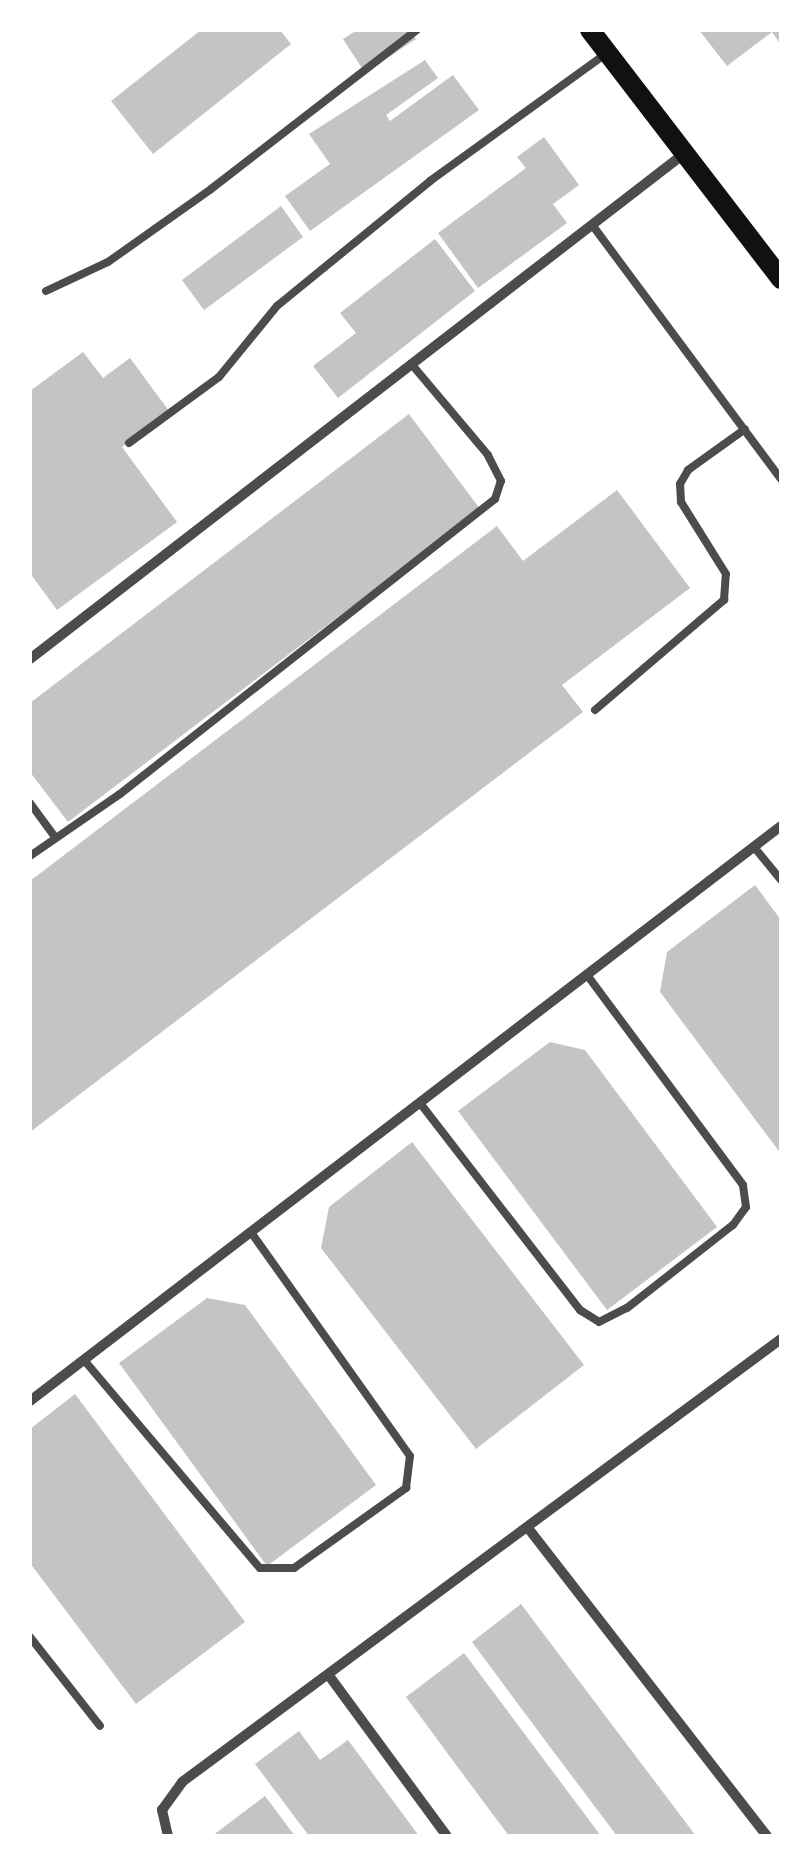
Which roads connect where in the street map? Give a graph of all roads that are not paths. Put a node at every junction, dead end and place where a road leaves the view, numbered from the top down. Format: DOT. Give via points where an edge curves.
graph roads {
  1 [pos="417,30"];
  2 [pos="590,30"];
  3 [pos="607,52"];
  4 [pos="685,154"];
  5 [pos="593,226"];
  6 [pos="781,279"];
  7 [pos="46,291"];
  8 [pos="414,367"];
  9 [pos="744,430"];
  10 [pos="130,443"];
  11 [pos="781,479"];
  12 [pos="30,659"];
  13 [pos="595,710"];
  14 [pos="30,804"];
  15 [pos="781,826"];
  16 [pos="54,837"];
  17 [pos="754,847"];
  18 [pos="30,856"];
  19 [pos="781,880"];
  20 [pos="587,974"];
  21 [pos="420,1103"];
  22 [pos="252,1232"];
  23 [pos="781,1339"];
  24 [pos="84,1360"];
  25 [pos="30,1402"];
  26 [pos="528,1528"];
  27 [pos="30,1637"];
  28 [pos="330,1677"];
  29 [pos="100,1726"];
  30 [pos="168,1836"];
  31 [pos="447,1836"];
  32 [pos="766,1836"];
  1 -- 7 [label="lane" via="212,189 108,262"];
  2 -- 3 [label="main road"];
  3 -- 4 [label="main road"];
  3 -- 10 [label="lane" via="430,181 277,306 219,378"];
  4 -- 5 [label="street"];
  4 -- 6 [label="main road"];
  5 -- 8 [label="street"];
  5 -- 9 [label="lane"];
  8 -- 12 [label="street"];
  8 -- 16 [label="lane" via="488,455 502,481 495,499 120,794"];
  9 -- 11 [label="lane"];
  9 -- 13 [label="lane" via="688,470 680,484 681,502 726,574 724,600"];
  14 -- 16 [label="lane"];
  15 -- 17 [label="street"];
  16 -- 18 [label="lane"];
  17 -- 19 [label="lane"];
  17 -- 20 [label="street"];
  20 -- 21 [label="street"];
  20 -- 21 [label="lane" via="742,1185 746,1206 733,1225 627,1308 599,1322 580,1310"];
  21 -- 22 [label="street"];
  22 -- 24 [label="street"];
  22 -- 24 [label="lane" via="410,1456 406,1488 294,1568 260,1568"];
  23 -- 26 [label="street"];
  24 -- 25 [label="street"];
  26 -- 28 [label="street"];
  26 -- 32 [label="street"];
  27 -- 29 [label="lane"];
  28 -- 30 [label="street" via="182,1782 162,1810"];
  28 -- 31 [label="street"];
}
